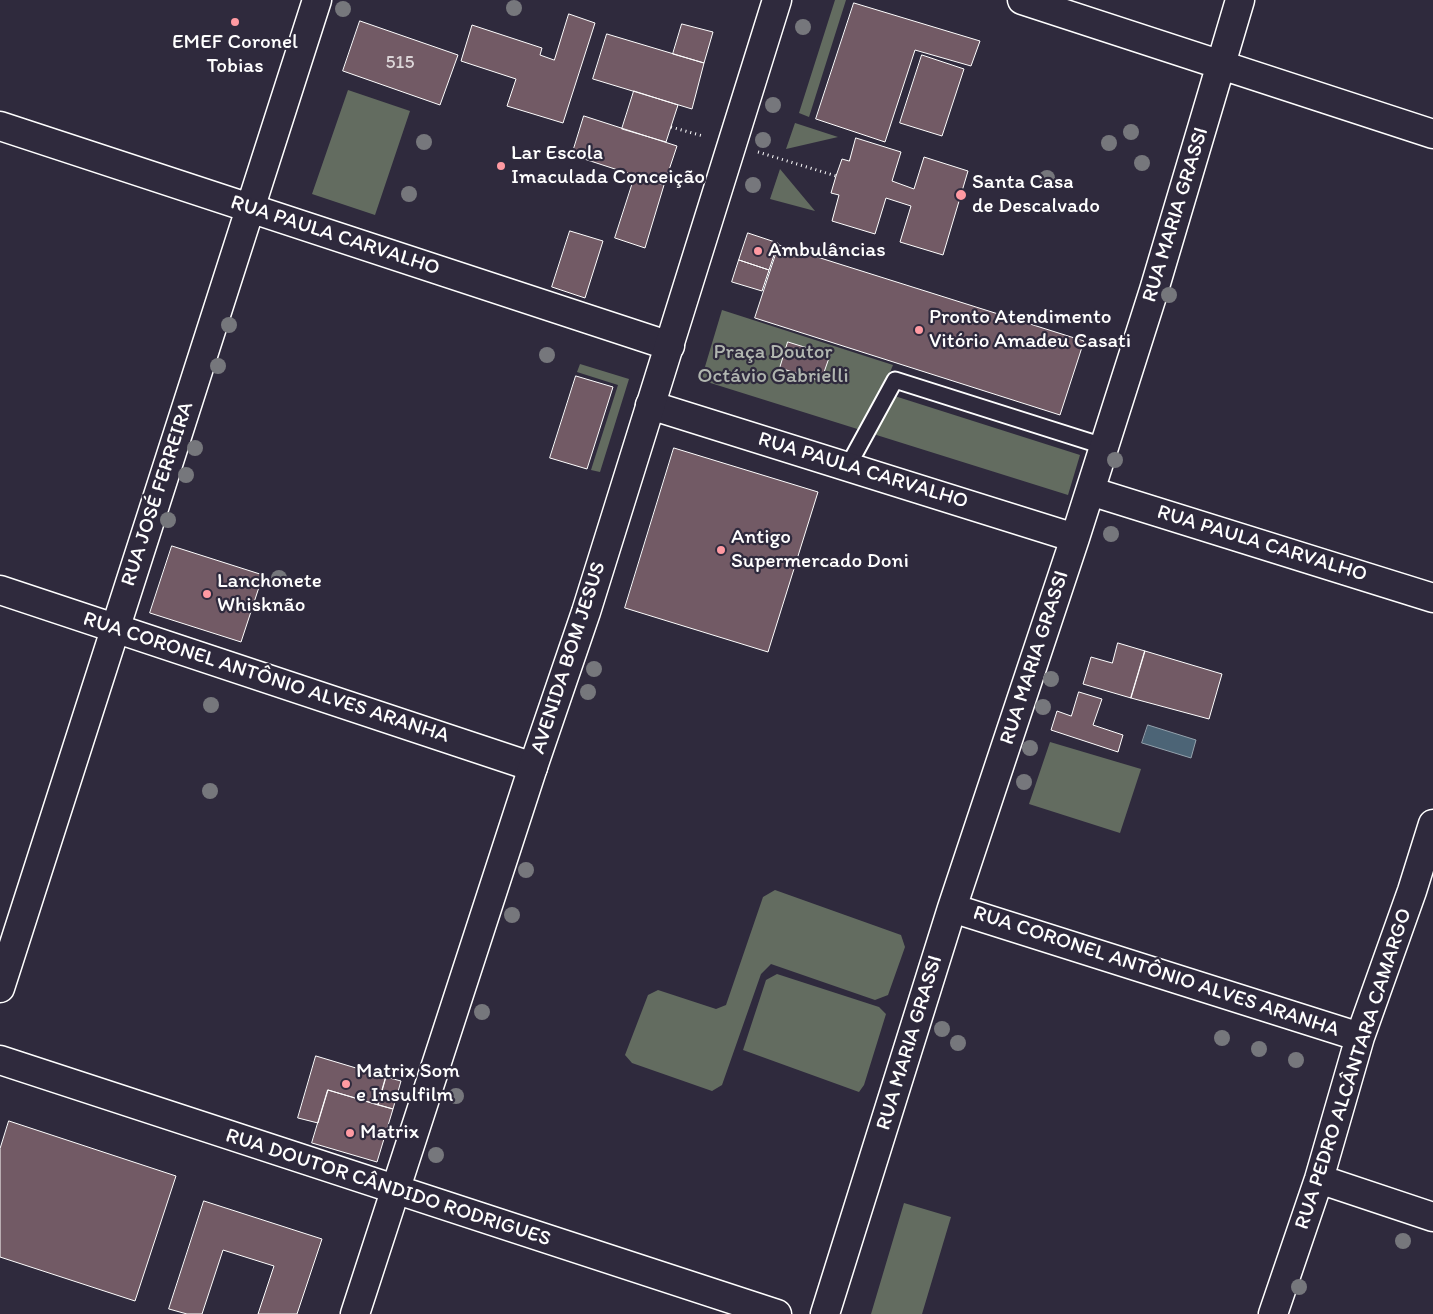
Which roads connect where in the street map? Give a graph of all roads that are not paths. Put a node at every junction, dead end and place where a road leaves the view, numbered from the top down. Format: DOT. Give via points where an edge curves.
graph roads {
  1 [pos="317,0"];
  2 [pos="777,0"];
  3 [pos="1022,0"];
  4 [pos="1240,0"];
  5 [pos="1220,65"];
  6 [pos="0,126"];
  7 [pos="1433,134"];
  8 [pos="250,209"];
  9 [pos="670,346"];
  10 [pos="650,405"];
  11 [pos="1103,446"];
  12 [pos="848,466"];
  13 [pos="1090,491"];
  14 [pos="1075,538"];
  15 [pos="0,590"];
  16 [pos="1433,598"];
  17 [pos="115,627"];
  18 [pos="532,767"];
  19 [pos="1433,824"];
  20 [pos="1422,894"];
  21 [pos="952,908"];
  22 [pos="0,988"];
  23 [pos="1360,1037"];
  24 [pos="0,1060"];
  25 [pos="1318,1179"];
  26 [pos="394,1190"];
  27 [pos="1433,1216"];
  28 [pos="355,1314"];
  29 [pos="777,1314"];
  30 [pos="825,1314"];
  31 [pos="1274,1314"];
  1 -- 8 [label="street, RUA JOSÉ FERREIRA"];
  2 -- 9 [label="street, AVENIDA BOM JESUS"];
  3 -- 5 [label="street"];
  4 -- 5 [label="street, RUA MARIA GRASSI"];
  5 -- 7 [label="street"];
  5 -- 11 [label="street, RUA MARIA GRASSI" via="1154,290"];
  6 -- 8 [label="street, RUA PAULA CARVALHO"];
  8 -- 9 [label="street, RUA PAULA CARVALHO"];
  8 -- 17 [label="street, RUA JOSÉ FERREIRA"];
  9 -- 10 [label="street, AVENIDA BOM JESUS"];
  10 -- 12 [label="street, RUA PAULA CARVALHO"];
  10 -- 18 [label="street, AVENIDA BOM JESUS" via="586,612"];
  11 -- 12 [label="lane" via="895,380"];
  11 -- 13 [label="street, RUA MARIA GRASSI"];
  12 -- 14 [label="street, RUA PAULA CARVALHO"];
  13 -- 14 [label="street, RUA MARIA GRASSI"];
  13 -- 16 [label="street, RUA PAULA CARVALHO"];
  14 -- 21 [label="street, RUA MARIA GRASSI"];
  15 -- 17 [label="street, RUA CORONEL ANTÔNIO ALVES ARANHA"];
  17 -- 18 [label="street, RUA CORONEL ANTÔNIO ALVES ARANHA"];
  17 -- 22 [label="street, RUA JOSÉ FERREIRA"];
  18 -- 26 [label="street, AVENIDA BOM JESUS"];
  19 -- 20 [label="street, RUA PEDRO ALCÂNTARA CAMARGO"];
  20 -- 23 [label="street, RUA PEDRO ALCÂNTARA CAMARGO"];
  21 -- 23 [label="street, RUA CORONEL ANTÔNIO ALVES ARANHA"];
  21 -- 30 [label="street, RUA MARIA GRASSI"];
  23 -- 25 [label="street, RUA PEDRO ALCÂNTARA CAMARGO"];
  24 -- 26 [label="street, RUA DOUTOR CÂNDIDO RODRIGUES"];
  25 -- 27 [label="street"];
  25 -- 31 [label="street, RUA PEDRO ALCÂNTARA CAMARGO"];
  26 -- 28 [label="street, AVENIDA BOM JESUS"];
  26 -- 29 [label="street, RUA DOUTOR CÂNDIDO RODRIGUES"];
}
